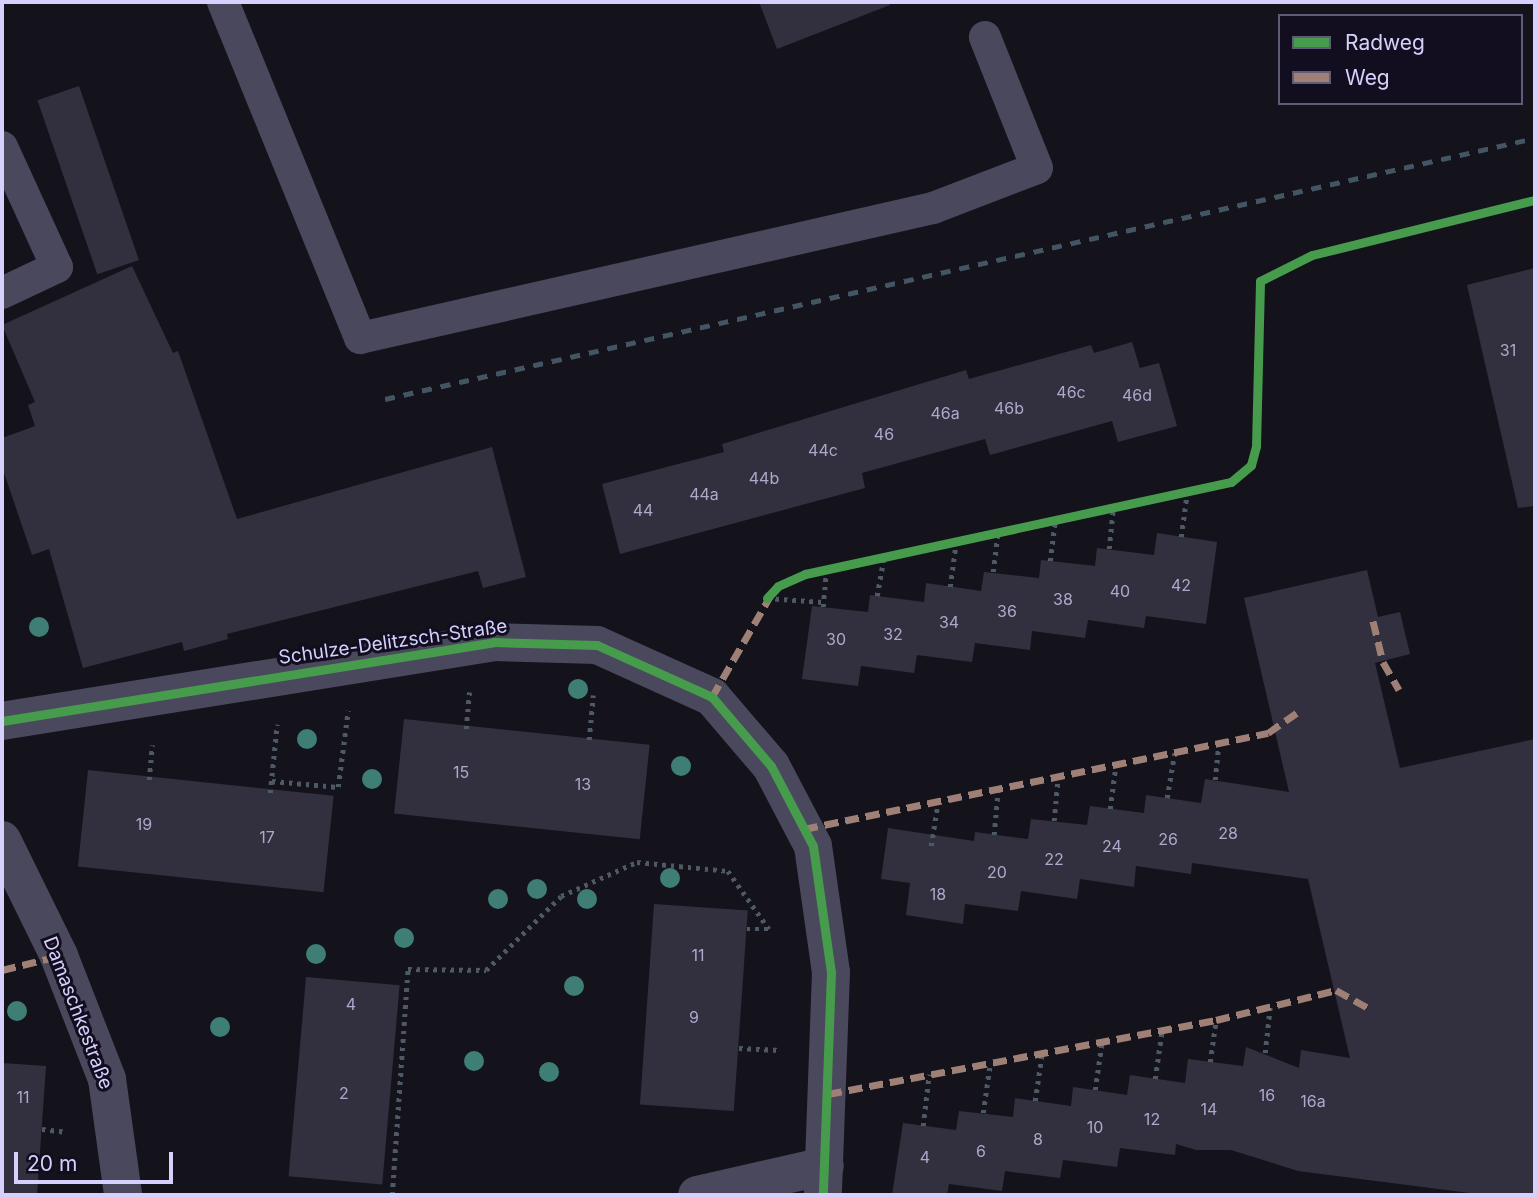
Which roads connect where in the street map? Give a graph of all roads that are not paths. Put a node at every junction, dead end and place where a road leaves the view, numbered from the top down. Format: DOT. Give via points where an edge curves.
graph roads {
  1 [pos="223,2"];
  2 [pos="985,37"];
  3 [pos="2,147"];
  4 [pos="2,293"];
  5 [pos="2,721"];
  6 [pos="2,840"];
  7 [pos="825,1181"];
  8 [pos="123,1195"];
  9 [pos="697,1195"];
  1 -- 2 [label="lane" via="360,338 933,208 1038,168"];
  3 -- 4 [label="lane" via="57,267"];
  5 -- 7 [label="street, Schulze-Delitzsch-Straße" via="494,642 597,645 712,697 771,766 813,846 831,972"];
  6 -- 8 [label="street, Damaschkestraße" via="59,956 107,1079"];
  7 -- 9 [label="street"];
}
